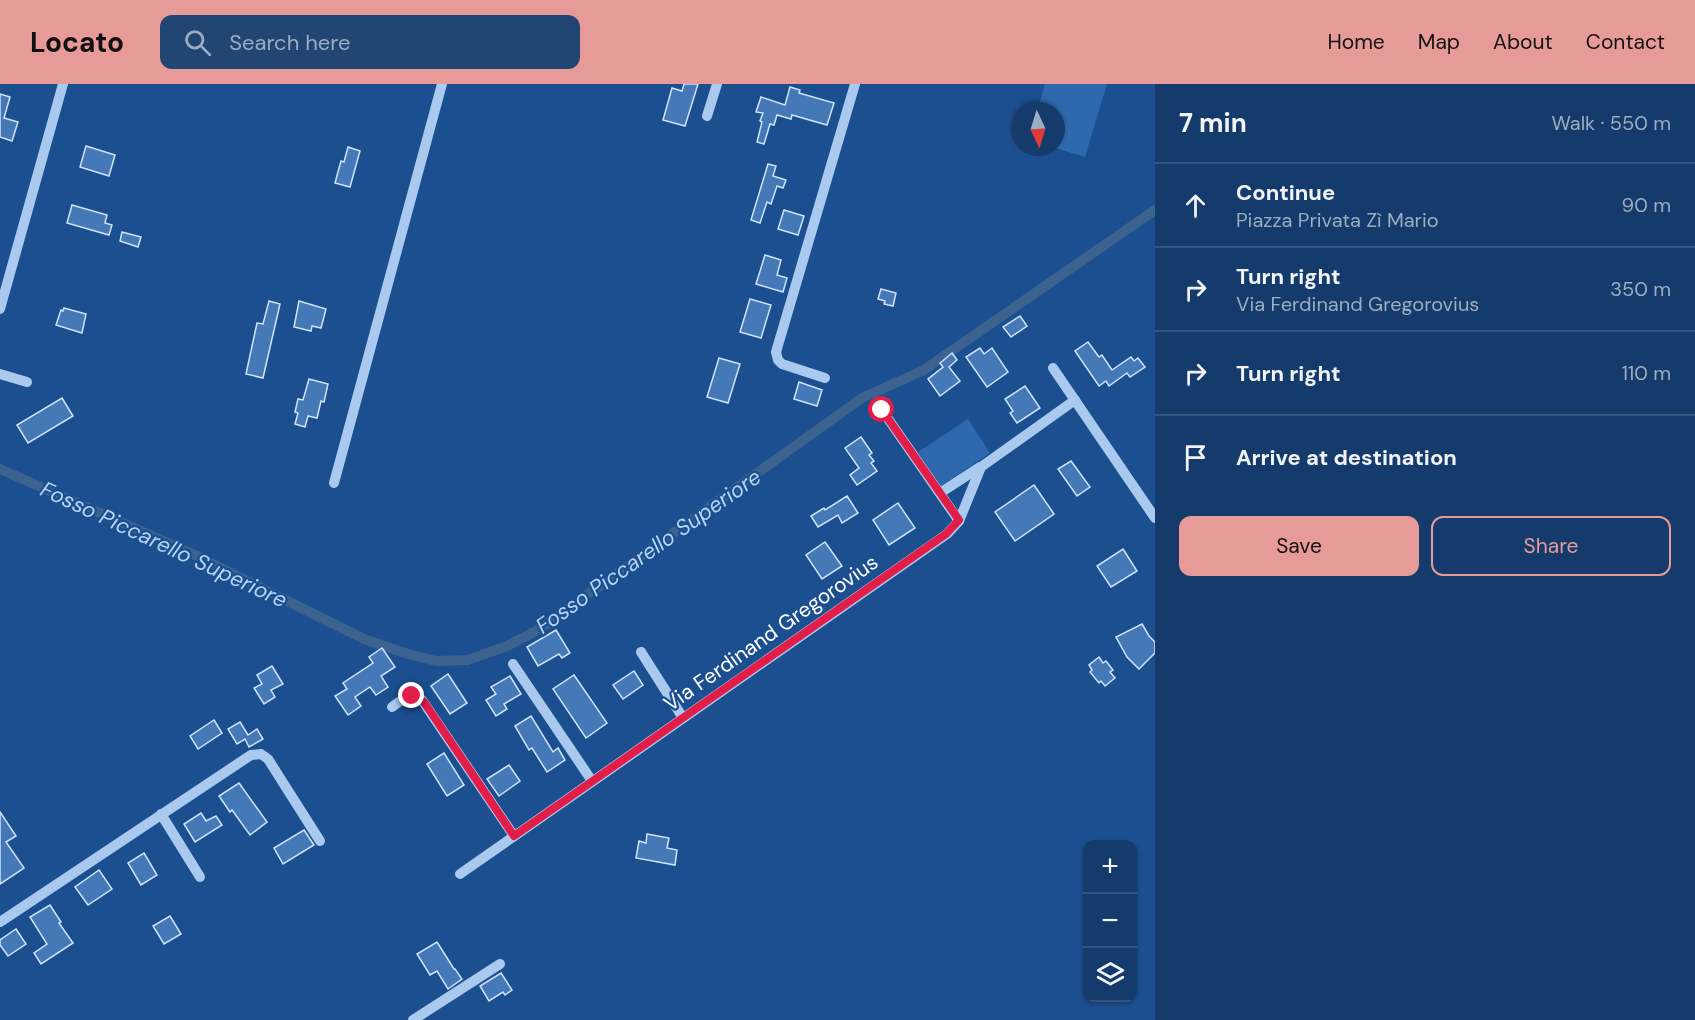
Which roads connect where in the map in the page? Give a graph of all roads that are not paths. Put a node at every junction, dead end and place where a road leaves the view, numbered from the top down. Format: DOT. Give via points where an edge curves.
graph roads {
  1 [pos="63,84"];
  2 [pos="442,84"];
  3 [pos="717,84"];
  4 [pos="855,84"];
  5 [pos="707,116"];
  6 [pos="0,309"];
  7 [pos="1053,368"];
  8 [pos="0,374"];
  9 [pos="825,378"];
  10 [pos="27,382"];
  11 [pos="1075,400"];
  12 [pos="882,410"];
  13 [pos="981,467"];
  14 [pos="334,483"];
  15 [pos="940,493"];
  16 [pos="1155,518"];
  17 [pos="959,520"];
  18 [pos="641,652"];
  19 [pos="513,664"];
  20 [pos="392,707"];
  21 [pos="683,718"];
  22 [pos="592,781"];
  23 [pos="161,814"];
  24 [pos="514,836"];
  25 [pos="320,841"];
  26 [pos="460,874"];
  27 [pos="200,877"];
  28 [pos="0,922"];
  29 [pos="500,964"];
  30 [pos="413,1020"];
  1 -- 6 [label="street"];
  2 -- 14 [label="street"];
  3 -- 5 [label="street"];
  4 -- 9 [label="street" via="776,352 782,364"];
  7 -- 11 [label="street"];
  8 -- 10 [label="street"];
  11 -- 13 [label="street"];
  11 -- 16 [label="street"];
  12 -- 15 [label="street"];
  13 -- 15 [label="street"];
  13 -- 17 [label="street, Via Ferdinand Gregorovius"];
  15 -- 17 [label="street"];
  17 -- 21 [label="street, Via Ferdinand Gregorovius" via="946,534"];
  18 -- 21 [label="street"];
  19 -- 22 [label="street"];
  20 -- 24 [label="street" via="409,696 422,699"];
  21 -- 22 [label="street, Via Ferdinand Gregorovius"];
  22 -- 24 [label="street, Via Ferdinand Gregorovius"];
  23 -- 25 [label="street" via="256,753 270,761"];
  23 -- 27 [label="street"];
  23 -- 28 [label="street"];
  24 -- 26 [label="street, Via Ferdinand Gregorovius"];
  29 -- 30 [label="street"];
}
